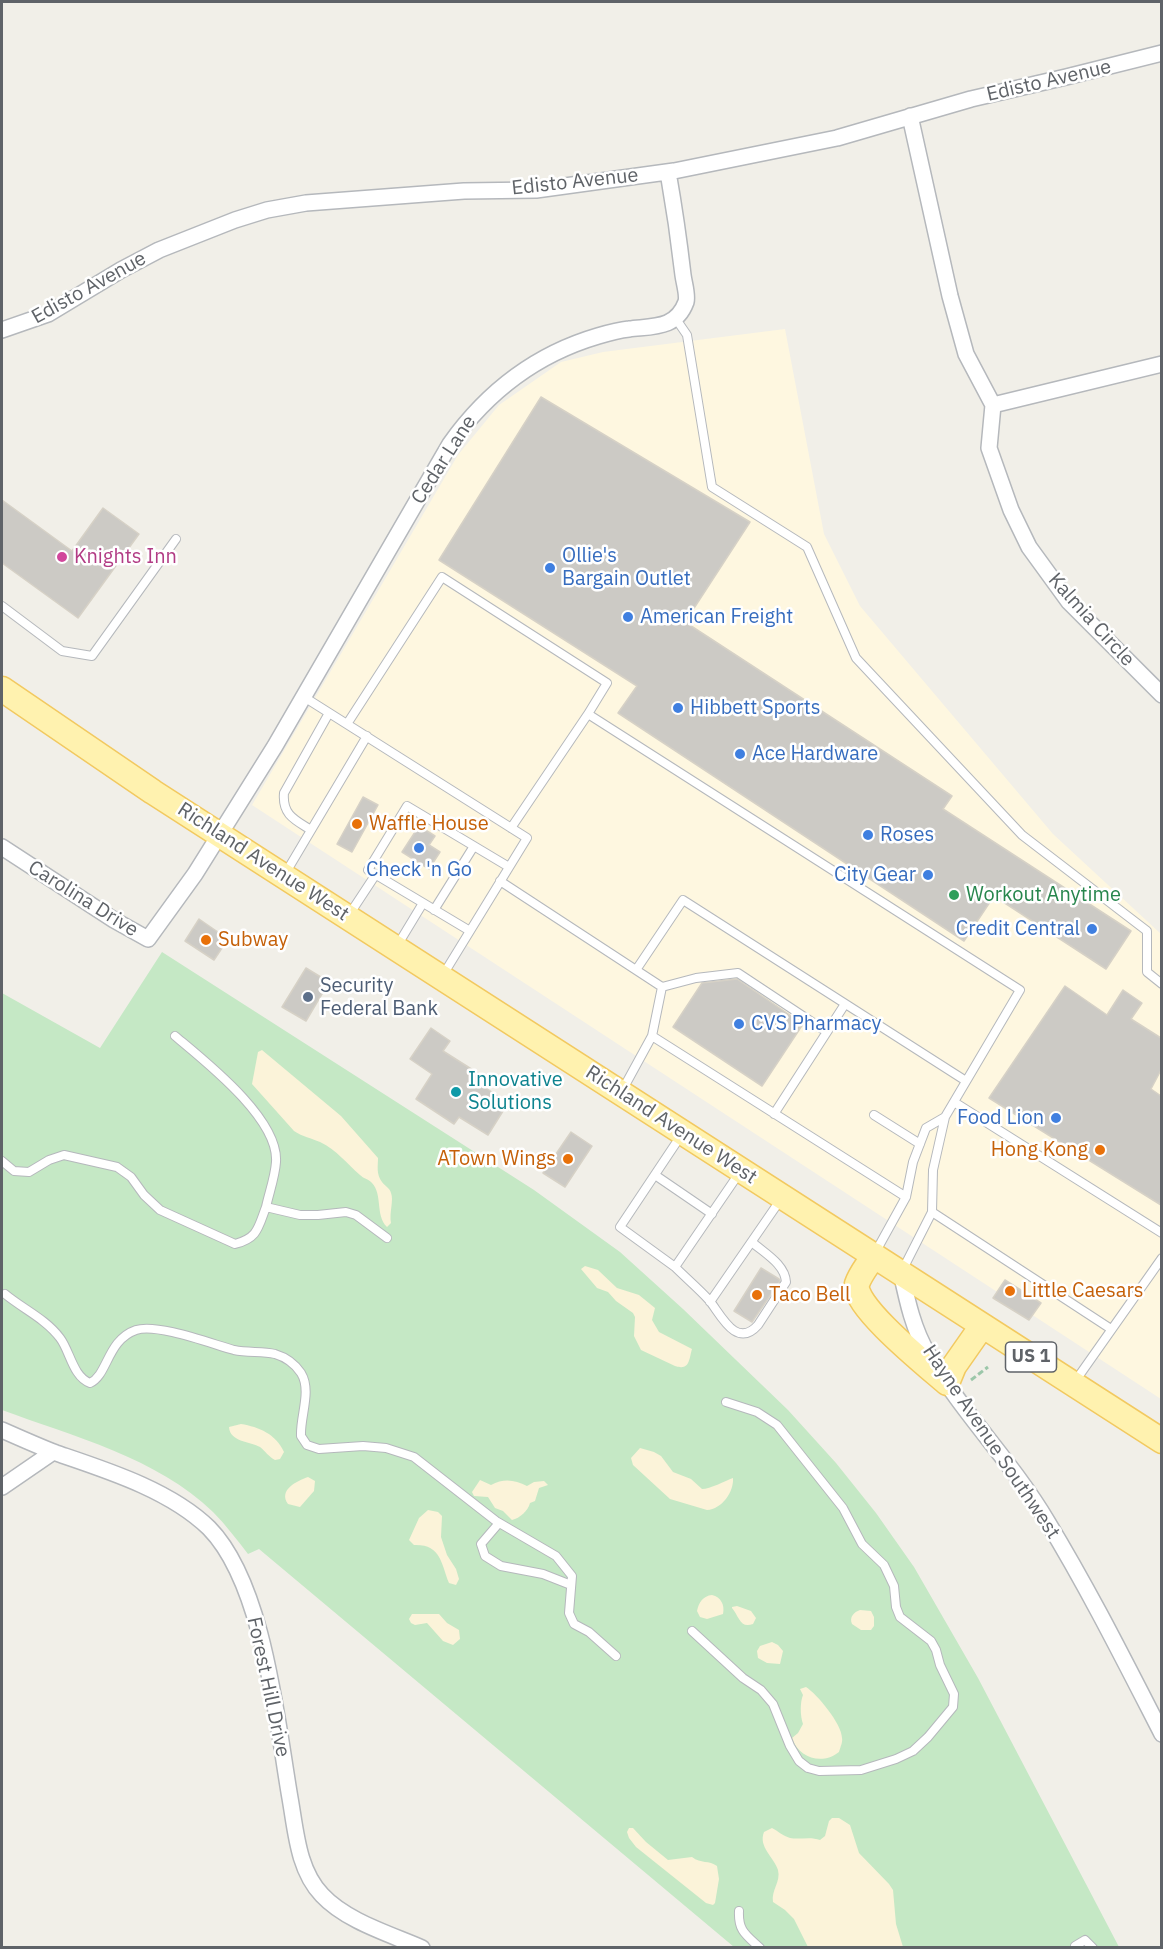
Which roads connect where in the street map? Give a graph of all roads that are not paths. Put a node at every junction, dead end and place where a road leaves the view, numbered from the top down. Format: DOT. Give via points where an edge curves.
graph roads {
  1 [pos="1161,52"];
  2 [pos="910,116"];
  3 [pos="668,172"];
  4 [pos="676,319"];
  5 [pos="2,330"];
  6 [pos="1161,364"];
  7 [pos="993,405"];
  8 [pos="176,539"];
  9 [pos="2,606"];
  10 [pos="2,689"];
  11 [pos="1161,695"];
  12 [pos="304,697"];
  13 [pos="329,713"];
  14 [pos="588,714"];
  15 [pos="347,724"];
  16 [pos="367,736"];
  17 [pos="512,828"];
  18 [pos="311,830"];
  19 [pos="219,834"];
  20 [pos="474,846"];
  21 [pos="2,847"];
  22 [pos="509,867"];
  23 [pos="376,874"];
  24 [pos="284,875"];
  25 [pos="500,881"];
  26 [pos="423,903"];
  27 [pos="434,910"];
  28 [pos="348,917"];
  29 [pos="470,932"];
  30 [pos="396,947"];
  31 [pos="636,970"];
  32 [pos="442,977"];
  33 [pos="1161,984"];
  34 [pos="662,987"];
  35 [pos="845,1004"];
  36 [pos="827,1032"];
  37 [pos="175,1036"];
  38 [pos="652,1036"];
  39 [pos="966,1082"];
  40 [pos="620,1093"];
  41 [pos="954,1102"];
  42 [pos="774,1113"];
  43 [pos="874,1115"];
  44 [pos="945,1117"];
  45 [pos="683,1133"];
  46 [pos="920,1144"];
  47 [pos="2,1161"];
  48 [pos="741,1170"];
  49 [pos="655,1175"];
  50 [pos="783,1197"];
  51 [pos="906,1197"];
  52 [pos="266,1208"];
  53 [pos="932,1212"];
  54 [pos="712,1214"];
  55 [pos="1161,1233"];
  56 [pos="387,1238"];
  57 [pos="752,1242"];
  58 [pos="874,1255"];
  59 [pos="1161,1258"];
  60 [pos="675,1267"];
  61 [pos="901,1272"];
  62 [pos="5,1294"];
  63 [pos="710,1302"];
  64 [pos="982,1326"];
  65 [pos="1111,1329"];
  66 [pos="947,1383"];
  67 [pos="1073,1384"];
  68 [pos="726,1402"];
  69 [pos="2,1430"];
  70 [pos="1161,1441"];
  71 [pos="53,1452"];
  72 [pos="2,1487"];
  73 [pos="499,1523"];
  74 [pos="571,1585"];
  75 [pos="692,1631"];
  76 [pos="616,1656"];
  77 [pos="1161,1734"];
  78 [pos="739,1911"];
  79 [pos="1075,1946"];
  80 [pos="422,1947"];
  81 [pos="760,1947"];
  82 [pos="1093,1947"];
  1 -- 2 [label="street, Edisto Avenue"];
  2 -- 3 [label="street, Edisto Avenue" via="837,138"];
  2 -- 7 [label="street" via="966,354"];
  3 -- 4 [label="street" via="686,300"];
  3 -- 5 [label="street, Edisto Avenue" via="536,190 464,191 306,203 267,210 159,250 48,314"];
  4 -- 12 [label="street, Cedar Lane" via="660,327 598,336 561,350 519,374 479,408 450,444"];
  4 -- 33 [label="lane" via="687,335 712,487 807,547 856,658 1022,835 1147,931 1147,972"];
  6 -- 7 [label="street"];
  7 -- 11 [label="street, Kalmia Circle" via="989,448 1029,547 1069,602"];
  8 -- 9 [label="lane" via="92,656 62,651"];
  10 -- 19 [label="main road, Richland Avenue West / US 1"];
  12 -- 13 [label="lane"];
  12 -- 19 [label="street, Cedar Lane"];
  13 -- 15 [label="lane"];
  13 -- 18 [label="lane" via="284,793 286,811"];
  14 -- 15 [label="lane" via="607,683 442,577"];
  14 -- 17 [label="lane"];
  14 -- 39 [label="lane" via="1020,990"];
  15 -- 16 [label="lane"];
  16 -- 17 [label="lane"];
  16 -- 18 [label="lane"];
  17 -- 22 [label="lane" via="527,838"];
  18 -- 24 [label="lane"];
  19 -- 21 [label="street, Carolina Drive" via="148,939"];
  19 -- 24 [label="main road, Richland Avenue West / US 1"];
  20 -- 22 [label="lane"];
  20 -- 23 [label="lane" via="407,806 368,870"];
  20 -- 27 [label="lane"];
  22 -- 25 [label="lane"];
  23 -- 26 [label="lane"];
  23 -- 28 [label="lane"];
  24 -- 28 [label="main road, Richland Avenue West / US 1"];
  25 -- 29 [label="lane"];
  25 -- 31 [label="lane"];
  26 -- 27 [label="lane"];
  26 -- 30 [label="lane"];
  27 -- 29 [label="lane"];
  28 -- 30 [label="main road, Richland Avenue West / US 1"];
  29 -- 32 [label="lane"];
  30 -- 32 [label="main road, Richland Avenue West / US 1"];
  31 -- 34 [label="lane"];
  31 -- 35 [label="lane" via="683,900"];
  32 -- 40 [label="main road, Richland Avenue West / US 1"];
  34 -- 36 [label="lane" via="738,973"];
  34 -- 38 [label="lane"];
  35 -- 36 [label="lane"];
  35 -- 39 [label="lane"];
  36 -- 42 [label="lane"];
  37 -- 52 [label="lane" via="228,1082 264,1124 273,1142 276,1161"];
  38 -- 40 [label="lane"];
  38 -- 42 [label="lane"];
  39 -- 41 [label="lane"];
  40 -- 45 [label="main road, Richland Avenue West / US 1"];
  41 -- 44 [label="lane"];
  41 -- 55 [label="lane"];
  42 -- 51 [label="lane"];
  43 -- 46 [label="lane"];
  44 -- 46 [label="lane" via="926,1128"];
  44 -- 53 [label="lane" via="933,1170"];
  45 -- 48 [label="main road, Richland Avenue West / US 1"];
  45 -- 49 [label="lane"];
  46 -- 51 [label="lane"];
  47 -- 52 [label="lane" via="14,1171 28,1172 64,1155 117,1167 160,1210 235,1244 256,1234"];
  48 -- 50 [label="main road, Richland Avenue West / US 1"];
  48 -- 54 [label="lane"];
  49 -- 54 [label="lane"];
  49 -- 60 [label="lane" via="620,1227"];
  50 -- 57 [label="lane"];
  50 -- 58 [label="main road, Richland Avenue West / US 1"];
  51 -- 58 [label="lane"];
  52 -- 56 [label="lane" via="300,1215 346,1212"];
  53 -- 61 [label="lane"];
  53 -- 65 [label="lane"];
  54 -- 60 [label="lane"];
  57 -- 63 [label="lane"];
  57 -- 63 [label="lane" via="786,1274 784,1286 758,1325 746,1332 735,1331 725,1324"];
  58 -- 61 [label="main road, Richland Avenue West / US 1"];
  58 -- 66 [label="main road" via="857,1284 859,1298 887,1330"];
  59 -- 65 [label="lane"];
  60 -- 63 [label="lane"];
  61 -- 64 [label="main road, Richland Avenue West / US 1"];
  61 -- 66 [label="street, Hayne Avenue Southwest" via="919,1337"];
  62 -- 73 [label="lane" via="59,1336 80,1376 90,1383 99,1376 118,1342 138,1329 153,1328 236,1350 286,1358 303,1376 300,1436 307,1445 319,1449 363,1446 402,1452 414,1457"];
  64 -- 66 [label="main road"];
  64 -- 67 [label="main road, Richland Avenue West / US 1"];
  65 -- 67 [label="lane"];
  66 -- 77 [label="street, Hayne Avenue Southwest" via="1047,1520"];
  67 -- 70 [label="main road, Richland Avenue West / US 1"];
  68 -- 75 [label="lane" via="758,1412 777,1425 843,1508 862,1544 884,1565 894,1586 900,1617 931,1641 936,1650 954,1694 953,1707 913,1751 896,1760 861,1770 808,1768 799,1761 772,1704 761,1690"];
  69 -- 71 [label="street, Forest Hill Drive"];
  71 -- 72 [label="street"];
  71 -- 80 [label="street, Forest Hill Drive" via="109,1470 155,1491 196,1517 219,1540 252,1607 265,1657 302,1862 308,1875 335,1907"];
  73 -- 74 [label="lane" via="556,1556 572,1576"];
  73 -- 74 [label="lane" via="481,1544 485,1556 501,1566 543,1574"];
  74 -- 76 [label="lane" via="569,1613 574,1624"];
  78 -- 81 [label="lane" via="743,1933"];
  79 -- 82 [label="lane" via="1085,1940"];
}
